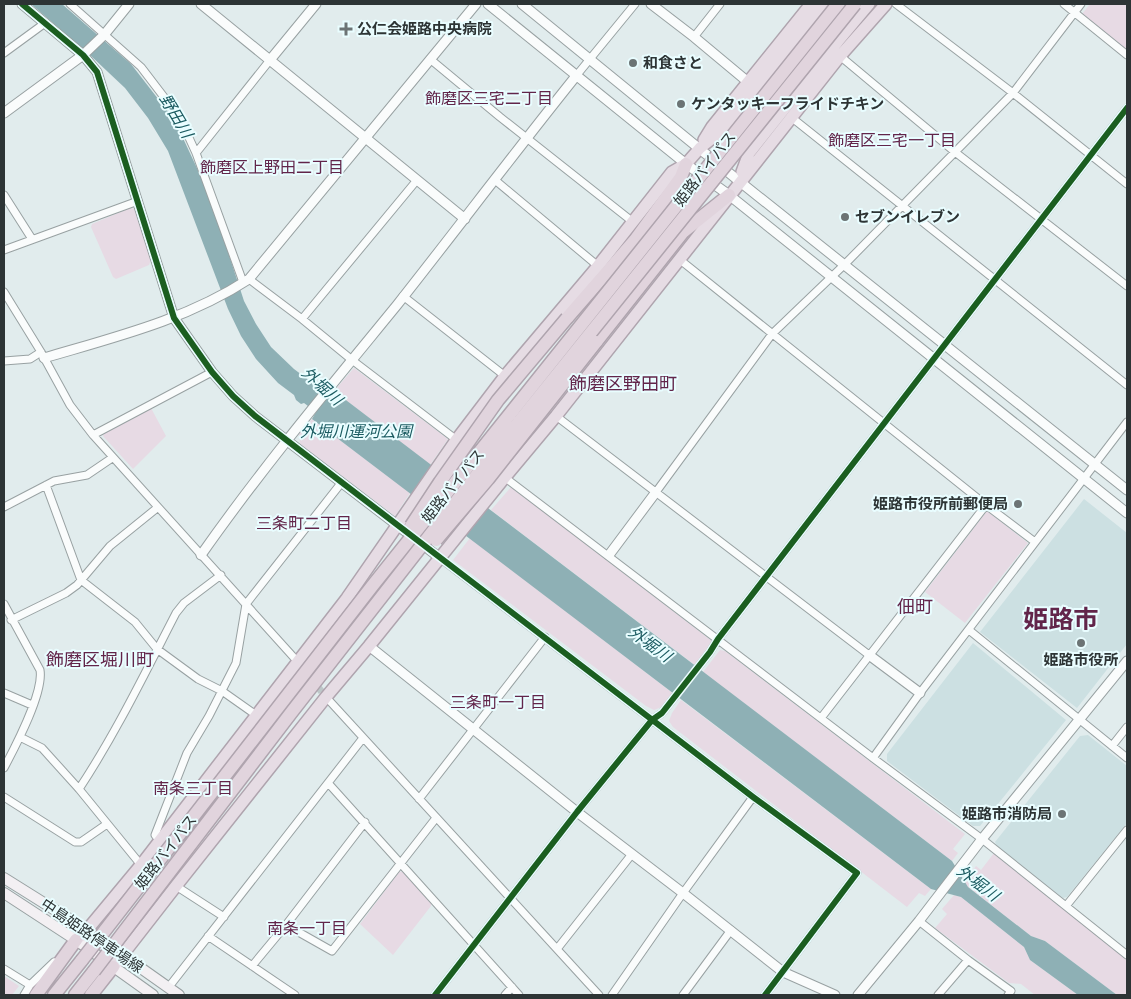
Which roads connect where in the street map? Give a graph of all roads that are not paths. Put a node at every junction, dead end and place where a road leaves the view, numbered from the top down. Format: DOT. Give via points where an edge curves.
graph roads {
  1 [pos="22,4"];
  2 [pos="70,4"];
  3 [pos="129,4"];
  4 [pos="201,4"];
  5 [pos="316,4"];
  6 [pos="476,4"];
  7 [pos="488,4"];
  8 [pos="522,4"];
  9 [pos="635,4"];
  10 [pos="651,4"];
  11 [pos="720,4"];
  12 [pos="811,4"];
  13 [pos="824,4"];
  14 [pos="838,4"];
  15 [pos="855,4"];
  16 [pos="869,4"];
  17 [pos="886,4"];
  18 [pos="896,4"];
  19 [pos="1064,4"];
  20 [pos="1082,4"];
  21 [pos="1075,12"];
  22 [pos="45,23"];
  23 [pos="104,35"];
  24 [pos="694,37"];
  25 [pos="4,53"];
  26 [pos="84,55"];
  27 [pos="1127,55"];
  28 [pos="840,56"];
  29 [pos="430,59"];
  30 [pos="590,59"];
  31 [pos="270,60"];
  32 [pos="576,76"];
  33 [pos="748,82"];
  34 [pos="1013,92"];
  35 [pos="1127,108"];
  36 [pos="4,113"];
  37 [pos="791,117"];
  38 [pos="366,137"];
  39 [pos="526,138"];
  40 [pos="700,148"];
  41 [pos="955,152"];
  42 [pos="196,154"];
  43 [pos="1090,155"];
  44 [pos="686,164"];
  45 [pos="418,180"];
  46 [pos="495,180"];
  47 [pos="740,181"];
  48 [pos="1127,184"];
  49 [pos="4,195"];
  50 [pos="729,195"];
  51 [pos="138,201"];
  52 [pos="902,206"];
  53 [pos="465,219"];
  54 [pos="1042,219"];
  55 [pos="633,222"];
  56 [pos="32,238"];
  57 [pos="4,250"];
  58 [pos="679,258"];
  59 [pos="845,264"];
  60 [pos="598,266"];
  61 [pos="832,277"];
  62 [pos="995,280"];
  63 [pos="246,281"];
  64 [pos="1127,286"];
  65 [pos="4,292"];
  66 [pos="404,296"];
  67 [pos="174,318"];
  68 [pos="302,319"];
  69 [pos="772,334"];
  70 [pos="945,344"];
  71 [pos="43,355"];
  72 [pos="933,358"];
  73 [pos="352,360"];
  74 [pos="4,361"];
  75 [pos="212,372"];
  76 [pos="505,376"];
  77 [pos="1127,386"];
  78 [pos="556,416"];
  79 [pos="884,422"];
  80 [pos="1127,422"];
  81 [pos="93,435"];
  82 [pos="287,440"];
  83 [pos="454,444"];
  84 [pos="112,458"];
  85 [pos="1095,464"];
  86 [pos="504,477"];
  87 [pos="1084,478"];
  88 [pos="342,482"];
  89 [pos="46,485"];
  90 [pos="1127,490"];
  91 [pos="656,492"];
  92 [pos="986,505"];
  93 [pos="4,507"];
  94 [pos="157,508"];
  95 [pos="1127,513"];
  96 [pos="399,525"];
  97 [pos="1035,542"];
  98 [pos="417,552"];
  99 [pos="201,554"];
  100 [pos="609,555"];
  101 [pos="440,558"];
  102 [pos="221,575"];
  103 [pos="766,577"];
  104 [pos="81,580"];
  105 [pos="373,585"];
  106 [pos="4,604"];
  107 [pos="246,604"];
  108 [pos="12,620"];
  109 [pos="969,630"];
  110 [pos="545,637"];
  111 [pos="718,639"];
  112 [pos="370,646"];
  113 [pos="157,649"];
  114 [pos="869,654"];
  115 [pos="297,661"];
  116 [pos="1127,661"];
  117 [pos="222,691"];
  118 [pos="4,693"];
  119 [pos="920,693"];
  120 [pos="326,697"];
  121 [pos="32,705"];
  122 [pos="256,715"];
  123 [pos="821,718"];
  124 [pos="1079,718"];
  125 [pos="652,720"];
  126 [pos="1127,728"];
  127 [pos="473,730"];
  128 [pos="20,737"];
  129 [pos="363,738"];
  130 [pos="1112,746"];
  131 [pos="873,758"];
  132 [pos="1127,758"];
  133 [pos="4,768"];
  134 [pos="329,784"];
  135 [pos="78,788"];
  136 [pos="4,797"];
  137 [pos="753,797"];
  138 [pos="419,799"];
  139 [pos="577,812"];
  140 [pos="436,818"];
  141 [pos="365,822"];
  142 [pos="107,824"];
  143 [pos="1127,830"];
  144 [pos="982,839"];
  145 [pos="160,840"];
  146 [pos="632,854"];
  147 [pos="401,862"];
  148 [pos="141,865"];
  149 [pos="4,878"];
  150 [pos="176,886"];
  151 [pos="683,892"];
  152 [pos="4,893"];
  153 [pos="511,898"];
  154 [pos="1066,906"];
  155 [pos="224,916"];
  156 [pos="919,921"];
  157 [pos="286,925"];
  158 [pos="87,930"];
  159 [pos="731,930"];
  160 [pos="208,936"];
  161 [pos="76,940"];
  162 [pos="474,944"];
  163 [pos="557,949"];
  164 [pos="1126,952"];
  165 [pos="123,954"];
  166 [pos="968,960"];
  167 [pos="252,966"];
  168 [pos="114,967"];
  169 [pos="4,969"];
  170 [pos="783,972"];
  171 [pos="512,987"];
  172 [pos="168,988"];
  173 [pos="33,990"];
  174 [pos="24,995"];
  175 [pos="54,995"];
  176 [pos="75,995"];
  177 [pos="91,995"];
  178 [pos="99,995"];
  179 [pos="153,995"];
  180 [pos="179,995"];
  181 [pos="295,995"];
  182 [pos="435,995"];
  183 [pos="505,995"];
  184 [pos="519,995"];
  185 [pos="599,995"];
  186 [pos="612,995"];
  187 [pos="683,995"];
  188 [pos="765,995"];
  189 [pos="835,995"];
  190 [pos="858,995"];
  191 [pos="938,995"];
  192 [pos="1008,995"];
  1 -- 22 [label="street"];
  2 -- 23 [label="street"];
  3 -- 23 [label="street"];
  4 -- 31 [label="street"];
  5 -- 31 [label="street"];
  6 -- 29 [label="street"];
  7 -- 32 [label="street"];
  8 -- 30 [label="street"];
  9 -- 30 [label="street"];
  10 -- 24 [label="street"];
  11 -- 24 [label="street"];
  12 -- 33 [label="highway"];
  13 -- 40 [label="highway" via="720,132"];
  14 -- 105 [label="highway, 姫路バイパス, bridge"];
  15 -- 98 [label="highway, 姫路バイパス, bridge"];
  16 -- 47 [label="highway" via="749,153"];
  17 -- 28 [label="highway"];
  18 -- 34 [label="street"];
  19 -- 21 [label="street"];
  20 -- 21 [label="street"];
  21 -- 27 [label="street"];
  21 -- 34 [label="street"];
  22 -- 25 [label="street"];
  22 -- 26 [label="street"];
  23 -- 26 [label="street"];
  23 -- 42 [label="street" via="141,66 180,118"];
  24 -- 33 [label="street"];
  26 -- 36 [label="street"];
  26 -- 51 [label="street" via="97,72"];
  28 -- 37 [label="highway"];
  28 -- 41 [label="street"];
  29 -- 38 [label="street"];
  29 -- 39 [label="street"];
  30 -- 32 [label="street"];
  30 -- 40 [label="street"];
  31 -- 38 [label="street"];
  31 -- 42 [label="street"];
  32 -- 39 [label="street"];
  32 -- 44 [label="street"];
  33 -- 40 [label="highway" via="712,127"];
  34 -- 41 [label="street"];
  34 -- 43 [label="street"];
  35 -- 43 [label="street"];
  37 -- 47 [label="highway"];
  37 -- 52 [label="street"];
  38 -- 45 [label="street"];
  38 -- 63 [label="street"];
  39 -- 46 [label="street"];
  39 -- 55 [label="street"];
  40 -- 44 [label="highway"];
  40 -- 47 [label="street"];
  41 -- 52 [label="street"];
  41 -- 54 [label="street"];
  42 -- 63 [label="street"];
  43 -- 48 [label="street"];
  43 -- 54 [label="street"];
  44 -- 50 [label="street"];
  44 -- 55 [label="highway" via="672,172"];
  44 -- 105 [label="highway, bridge" via="635,240 498,400"];
  45 -- 53 [label="street"];
  45 -- 68 [label="street"];
  46 -- 53 [label="street"];
  46 -- 60 [label="street"];
  47 -- 50 [label="highway"];
  47 -- 59 [label="street"];
  49 -- 56 [label="street"];
  50 -- 58 [label="highway"];
  50 -- 61 [label="street"];
  50 -- 98 [label="highway, bridge" via="683,232 476,494 437,539"];
  51 -- 56 [label="street"];
  51 -- 67 [label="street"];
  52 -- 59 [label="street"];
  52 -- 62 [label="street"];
  53 -- 66 [label="street"];
  54 -- 62 [label="street"];
  54 -- 64 [label="street"];
  55 -- 60 [label="highway"];
  56 -- 57 [label="street"];
  58 -- 69 [label="street"];
  58 -- 78 [label="highway"];
  59 -- 61 [label="street"];
  59 -- 70 [label="street"];
  60 -- 76 [label="highway"];
  61 -- 69 [label="street"];
  61 -- 72 [label="street"];
  62 -- 70 [label="street"];
  62 -- 77 [label="street"];
  63 -- 67 [label="street"];
  63 -- 68 [label="street"];
  65 -- 71 [label="street"];
  66 -- 73 [label="street"];
  66 -- 76 [label="street"];
  67 -- 71 [label="street"];
  67 -- 75 [label="street"];
  68 -- 73 [label="street"];
  69 -- 79 [label="street"];
  69 -- 91 [label="street"];
  70 -- 72 [label="street"];
  70 -- 85 [label="street"];
  71 -- 74 [label="street"];
  71 -- 81 [label="street" via="70,405"];
  72 -- 79 [label="street"];
  72 -- 87 [label="street"];
  73 -- 82 [label="street"];
  73 -- 83 [label="street"];
  75 -- 81 [label="street"];
  75 -- 82 [label="street" via="255,416"];
  76 -- 83 [label="highway"];
  78 -- 86 [label="highway"];
  78 -- 91 [label="street"];
  79 -- 92 [label="street"];
  79 -- 103 [label="street"];
  80 -- 85 [label="street"];
  81 -- 84 [label="street"];
  82 -- 88 [label="street"];
  82 -- 99 [label="street"];
  83 -- 86 [label="street"];
  83 -- 96 [label="highway"];
  84 -- 89 [label="street" via="87,475"];
  84 -- 94 [label="street"];
  85 -- 87 [label="street"];
  85 -- 90 [label="street"];
  86 -- 100 [label="street"];
  86 -- 101 [label="highway"];
  87 -- 95 [label="street"];
  87 -- 97 [label="street"];
  88 -- 96 [label="street"];
  88 -- 107 [label="street"];
  89 -- 93 [label="street"];
  89 -- 104 [label="street"];
  91 -- 100 [label="street"];
  91 -- 103 [label="street"];
  92 -- 97 [label="street"];
  92 -- 114 [label="street"];
  94 -- 99 [label="street"];
  94 -- 104 [label="street" via="110,546"];
  96 -- 101 [label="street"];
  96 -- 115 [label="highway"];
  97 -- 109 [label="street"];
  98 -- 176 [label="highway, 姫路バイパス, bridge"];
  99 -- 102 [label="street"];
  100 -- 111 [label="street"];
  101 -- 110 [label="street"];
  101 -- 112 [label="highway"];
  102 -- 107 [label="street"];
  102 -- 113 [label="street" via="184,603"];
  103 -- 111 [label="street"];
  103 -- 114 [label="street"];
  104 -- 108 [label="street" via="66,593"];
  104 -- 113 [label="street" via="135,622"];
  105 -- 175 [label="highway, 姫路バイパス, bridge"];
  106 -- 108 [label="street"];
  107 -- 115 [label="street"];
  107 -- 117 [label="street" via="236,663"];
  108 -- 121 [label="street" via="40,670 41,677"];
  109 -- 119 [label="street"];
  109 -- 124 [label="street"];
  110 -- 125 [label="street"];
  110 -- 127 [label="street"];
  111 -- 123 [label="street"];
  111 -- 125 [label="street" via="662,713"];
  112 -- 120 [label="highway"];
  112 -- 127 [label="street"];
  113 -- 117 [label="street" via="198,679"];
  113 -- 135 [label="street" via="97,762"];
  114 -- 119 [label="street"];
  114 -- 123 [label="street"];
  115 -- 122 [label="highway"];
  116 -- 124 [label="street"];
  117 -- 122 [label="street"];
  117 -- 145 [label="street" via="186,753 155,835"];
  118 -- 121 [label="street"];
  119 -- 131 [label="street"];
  120 -- 129 [label="street"];
  120 -- 150 [label="highway"];
  121 -- 128 [label="street"];
  122 -- 145 [label="highway"];
  123 -- 131 [label="street"];
  124 -- 130 [label="street"];
  124 -- 144 [label="street"];
  125 -- 137 [label="street"];
  125 -- 139 [label="street"];
  126 -- 130 [label="street"];
  127 -- 138 [label="street"];
  127 -- 139 [label="street"];
  128 -- 133 [label="street"];
  128 -- 135 [label="street" via="42,748"];
  129 -- 134 [label="street"];
  129 -- 138 [label="street"];
  130 -- 132 [label="street"];
  131 -- 144 [label="street"];
  134 -- 141 [label="street"];
  134 -- 155 [label="street"];
  135 -- 142 [label="street"];
  136 -- 142 [label="street" via="75,842 81,842"];
  137 -- 151 [label="street"];
  137 -- 170 [label="street" via="857,873"];
  138 -- 140 [label="street"];
  139 -- 146 [label="street"];
  139 -- 153 [label="street"];
  140 -- 147 [label="street"];
  140 -- 153 [label="street"];
  141 -- 147 [label="street"];
  141 -- 157 [label="street"];
  142 -- 148 [label="street"];
  143 -- 154 [label="street"];
  144 -- 154 [label="street"];
  144 -- 156 [label="street"];
  145 -- 148 [label="highway"];
  146 -- 151 [label="street"];
  146 -- 163 [label="street"];
  147 -- 157 [label="street" via="332,951"];
  147 -- 162 [label="street"];
  148 -- 158 [label="highway"];
  149 -- 158 [label="main road, 中島姫路停車場線"];
  150 -- 155 [label="street"];
  150 -- 165 [label="highway"];
  151 -- 159 [label="street"];
  151 -- 186 [label="street"];
  152 -- 161 [label="main road, 中島姫路停車場線"];
  153 -- 162 [label="street"];
  153 -- 163 [label="street"];
  154 -- 164 [label="street"];
  155 -- 160 [label="street"];
  156 -- 166 [label="street"];
  156 -- 190 [label="street"];
  157 -- 167 [label="street"];
  158 -- 161 [label="highway"];
  158 -- 165 [label="main road, 中島姫路停車場線"];
  159 -- 170 [label="street"];
  159 -- 187 [label="street"];
  160 -- 167 [label="street"];
  160 -- 172 [label="street"];
  161 -- 168 [label="main road, 中島姫路停車場線"];
  161 -- 173 [label="highway"];
  162 -- 171 [label="street"];
  162 -- 182 [label="street"];
  163 -- 185 [label="street"];
  165 -- 168 [label="highway"];
  165 -- 172 [label="main road, 中島姫路停車場線"];
  166 -- 191 [label="street"];
  166 -- 192 [label="street" via="1011,991"];
  167 -- 181 [label="street"];
  168 -- 177 [label="highway"];
  168 -- 178 [label="street"];
  168 -- 179 [label="main road, 中島姫路停車場線"];
  169 -- 173 [label="street"];
  170 -- 188 [label="street"];
  170 -- 189 [label="street"];
  171 -- 183 [label="street"];
  171 -- 184 [label="street"];
  172 -- 180 [label="main road, 中島姫路停車場線"];
  173 -- 174 [label="street"];
}
